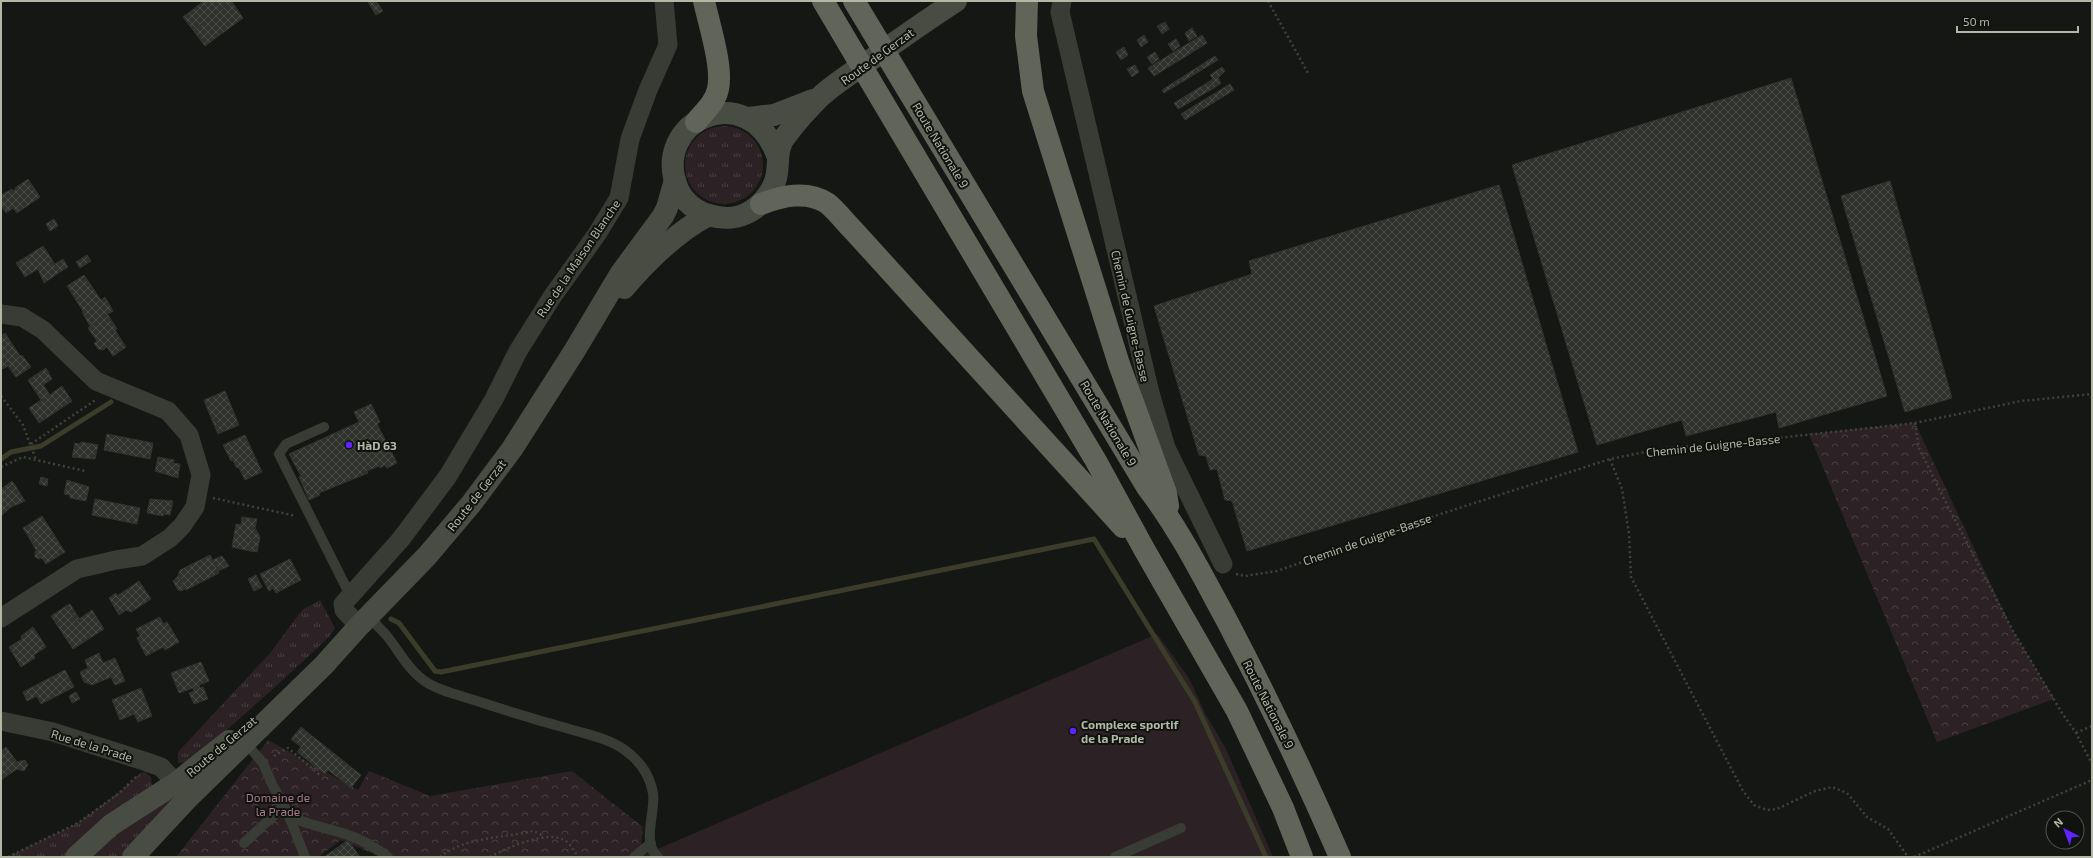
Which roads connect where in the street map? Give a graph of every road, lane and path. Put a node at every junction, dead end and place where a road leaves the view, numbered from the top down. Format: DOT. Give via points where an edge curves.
graph roads {
  1 [pos="664,1"];
  2 [pos="704,1"];
  3 [pos="823,1"];
  4 [pos="854,1"];
  5 [pos="956,1"];
  6 [pos="1027,1"];
  7 [pos="1062,1"];
  8 [pos="1268,1"];
  9 [pos="938,9"];
  10 [pos="1308,73"];
  11 [pos="821,96"];
  12 [pos="749,118"];
  13 [pos="696,122"];
  14 [pos="777,155"];
  15 [pos="675,180"];
  16 [pos="761,204"];
  17 [pos="709,215"];
  18 [pos="1,314"];
  19 [pos="575,350"];
  20 [pos="114,388"];
  21 [pos="2092,394"];
  22 [pos="1,396"];
  23 [pos="1915,423"];
  24 [pos="324,427"];
  25 [pos="32,447"];
  26 [pos="1610,459"];
  27 [pos="36,460"];
  28 [pos="1,467"];
  29 [pos="85,471"];
  30 [pos="197,494"];
  31 [pos="1171,519"];
  32 [pos="311,520"];
  33 [pos="1144,549"];
  34 [pos="1223,564"];
  35 [pos="350,595"];
  36 [pos="1,618"];
  37 [pos="364,621"];
  38 [pos="5,726"];
  39 [pos="2092,726"];
  40 [pos="2076,733"];
  41 [pos="241,738"];
  42 [pos="151,763"];
  43 [pos="263,763"];
  44 [pos="2092,764"];
  45 [pos="321,776"];
  46 [pos="2092,780"];
  47 [pos="176,783"];
  48 [pos="284,806"];
  49 [pos="289,816"];
  50 [pos="1181,828"];
  51 [pos="543,838"];
  52 [pos="244,843"];
  53 [pos="651,843"];
  54 [pos="8,857"];
  55 [pos="76,857"];
  56 [pos="133,857"];
  57 [pos="305,857"];
  58 [pos="388,857"];
  59 [pos="440,857"];
  60 [pos="490,857"];
  61 [pos="578,857"];
  62 [pos="634,857"];
  63 [pos="658,857"];
  64 [pos="1114,857"];
  65 [pos="1302,857"];
  66 [pos="1340,857"];
  67 [pos="1908,857"];
  68 [pos="1914,857"];
  1 -- 35 [label="street, Rue de la Maison Blanche" via="668,45 630,139 619,198 518,351 494,399 448,476 401,539"];
  2 -- 13 [label="highway" via="715,50 718,89 712,103"];
  3 -- 33 [label="highway" via="1088,447"];
  4 -- 31 [label="highway, Route Nationale 9" via="1147,487"];
  5 -- 9 [label="main road, Route de Gerzat"];
  6 -- 31 [label="highway" via="1026,36 1033,91 1119,364 1166,493"];
  7 -- 34 [label="street, Chemin de Guigne-Basse" via="1060,12 1150,393 1166,448"];
  8 -- 10 [label="path"];
  9 -- 11 [label="main road, Route de Gerzat"];
  11 -- 12 [label="main road, Route de Gerzat" via="774,115"];
  11 -- 14 [label="main road, Route de Gerzat" via="786,135"];
  12 -- 13 [label="main road" via="722,113"];
  12 -- 14 [label="main road" via="762,128 771,140"];
  13 -- 15 [label="main road" via="684,133 676,148 673,164"];
  14 -- 16 [label="main road" via="774,184"];
  15 -- 17 [label="main road" via="687,202"];
  15 -- 19 [label="main road, Route de Gerzat" via="668,208 621,273"];
  16 -- 17 [label="main road" via="750,212 736,217 722,218"];
  16 -- 33 [label="highway" via="786,195 806,196 826,203"];
  17 -- 19 [label="main road, Route de Gerzat" via="681,233 656,254 630,281"];
  18 -- 20 [label="street" via="22,317 44,330 96,381"];
  19 -- 37 [label="main road, Route de Gerzat" via="512,449 471,504 432,550"];
  20 -- 25 [label="path"];
  20 -- 30 [label="street" via="168,411 189,435 201,475"];
  21 -- 23 [label="path, Chemin de Guigne-Basse" via="2020,401"];
  22 -- 25 [label="path" via="22,425"];
  23 -- 26 [label="path, Chemin de Guigne-Basse" via="1665,448"];
  23 -- 40 [label="path" via="1919,448 1942,496 2013,631"];
  24 -- 32 [label="lane" via="286,444 279,454"];
  25 -- 27 [label="path"];
  26 -- 34 [label="path, Chemin de Guigne-Basse" via="1407,525 1277,571 1244,576 1232,573"];
  26 -- 67 [label="path" via="1622,490 1629,534 1631,577 1743,791 1754,805 1766,810 1777,809 1815,791 1832,787 1847,793 1867,817 1888,829"];
  27 -- 28 [label="path" via="23,457"];
  27 -- 29 [label="path"];
  30 -- 32 [label="path"];
  30 -- 36 [label="street" via="195,508 182,526 170,538 142,556 77,569"];
  31 -- 66 [label="highway, Route Nationale 9" via="1268,699"];
  32 -- 35 [label="lane"];
  33 -- 65 [label="highway" via="1237,710 1283,808"];
  35 -- 37 [label="street" via="343,604 344,610"];
  37 -- 41 [label="main road, Route de Gerzat" via="324,665"];
  37 -- 53 [label="lane" via="426,682 509,712 602,739 631,754 650,779 654,807"];
  38 -- 42 [label="street, Rue de la Prade" via="53,732"];
  39 -- 40 [label="path"];
  40 -- 44 [label="path"];
  41 -- 43 [label="lane"];
  41 -- 47 [label="main road, Route de Gerzat"];
  41 -- 56 [label="main road, Route de Gerzat"];
  42 -- 47 [label="street, Rue de la Prade" via="161,767"];
  42 -- 54 [label="path" via="118,794 78,823"];
  43 -- 45 [label="path" via="288,748"];
  43 -- 48 [label="lane"];
  46 -- 68 [label="path"];
  47 -- 55 [label="main road, Route de Gerzat" via="111,825"];
  48 -- 49 [label="lane"];
  48 -- 52 [label="lane"];
  49 -- 57 [label="lane"];
  49 -- 58 [label="lane" via="316,827 351,836 371,845"];
  50 -- 64 [label="lane"];
  51 -- 59 [label="path" via="533,831 463,844 450,848"];
  51 -- 60 [label="path"];
  51 -- 61 [label="path" via="563,840 571,845"];
  53 -- 62 [label="lane"];
  53 -- 63 [label="lane"];
}
